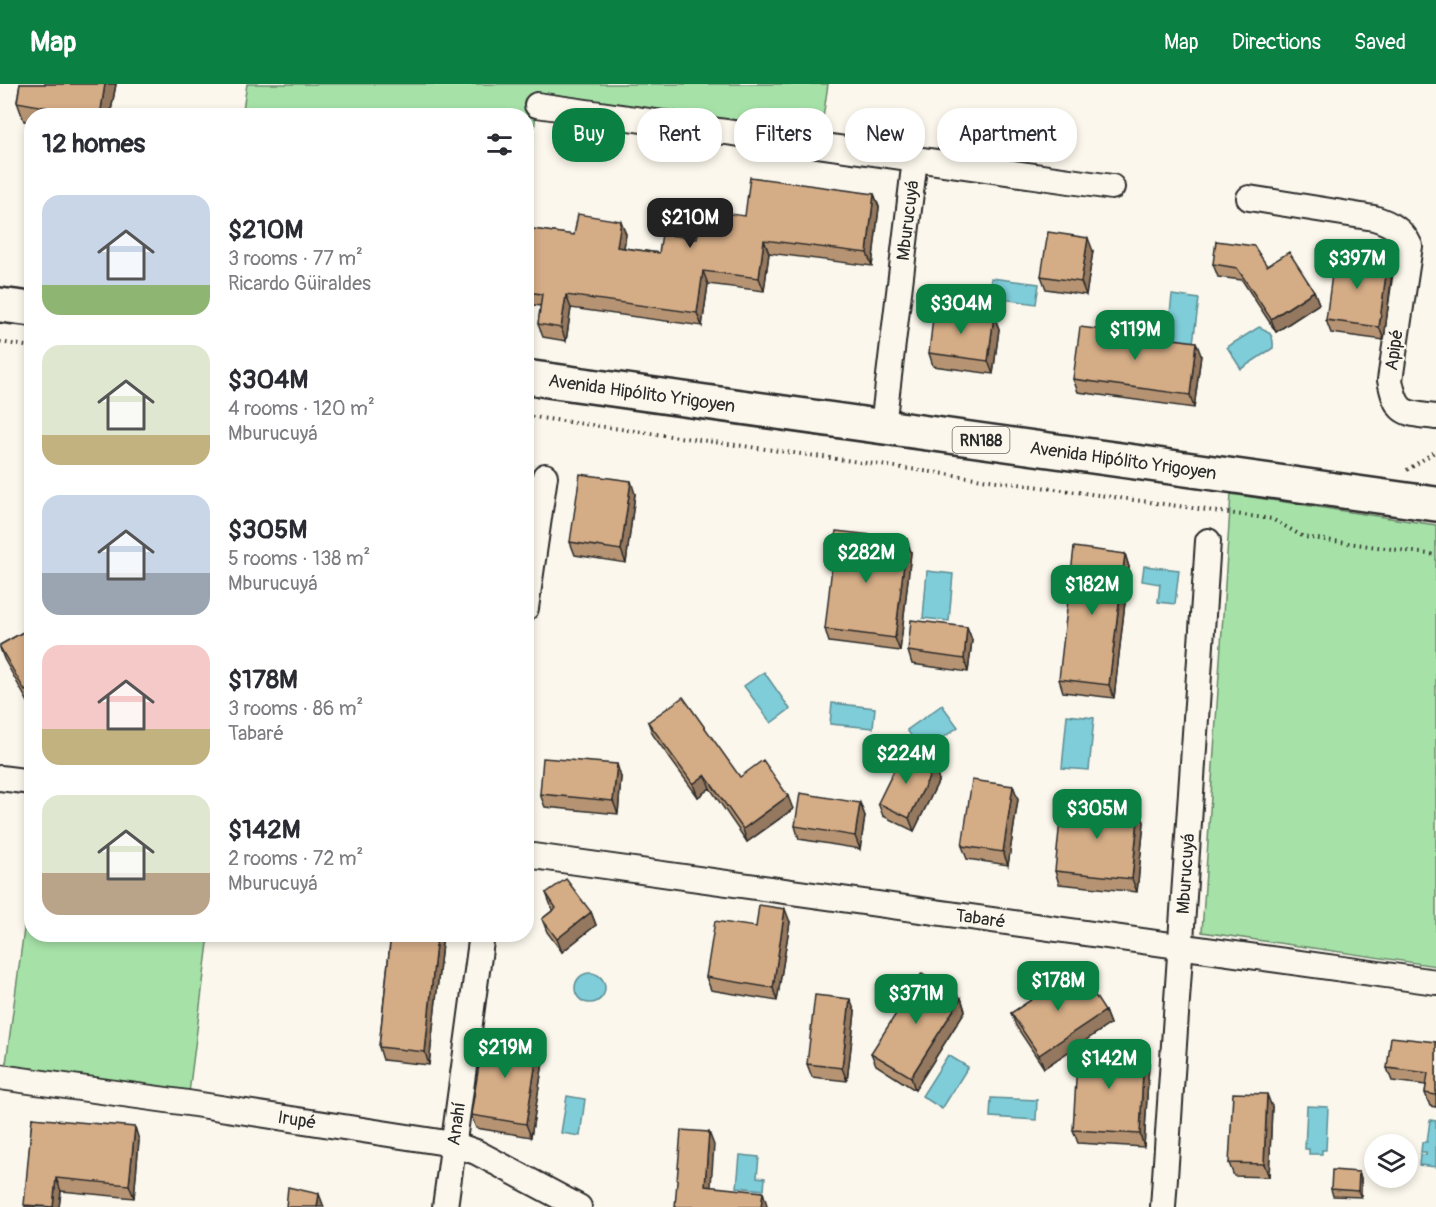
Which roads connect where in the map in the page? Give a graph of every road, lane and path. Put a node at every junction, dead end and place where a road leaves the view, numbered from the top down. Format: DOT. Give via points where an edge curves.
graph roads {
  1 [pos="537,105"];
  2 [pos="845,149"];
  3 [pos="925,160"];
  4 [pos="915,162"];
  5 [pos="1112,188"];
  6 [pos="1249,198"];
  7 [pos="0,305"];
  8 [pos="24,308"];
  9 [pos="0,342"];
  10 [pos="24,346"];
  11 [pos="534,378"];
  12 [pos="534,417"];
  13 [pos="1436,417"];
  14 [pos="883,426"];
  15 [pos="544,476"];
  16 [pos="1436,504"];
  17 [pos="1208,541"];
  18 [pos="534,550"];
  19 [pos="1436,555"];
  20 [pos="0,778"];
  21 [pos="24,781"];
  22 [pos="534,856"];
  23 [pos="481,942"];
  24 [pos="1181,947"];
  25 [pos="1436,982"];
  26 [pos="0,1077"];
  27 [pos="453,1144"];
  28 [pos="444,1207"];
  29 [pos="579,1207"];
  30 [pos="1163,1207"];
  1 -- 2 [label="street"];
  3 -- 5 [label="street"];
  4 -- 14 [label="street, Mburucuyá"];
  6 -- 13 [label="street, Apipé" via="1374,218 1389,223 1406,238 1410,246 1390,380 1394,400 1408,413"];
  7 -- 8 [label="main road"];
  9 -- 10 [label="path"];
  11 -- 14 [label="main road, Avenida Hipólito Yrigoyen / RN188"];
  12 -- 19 [label="path" via="1272,519 1304,537"];
  14 -- 16 [label="main road, Avenida Hipólito Yrigoyen / RN188"];
  15 -- 18 [label="street"];
  17 -- 24 [label="street, Mburucuyá"];
  20 -- 21 [label="street"];
  22 -- 24 [label="street, Tabaré"];
  23 -- 27 [label="street, Anahí"];
  24 -- 25 [label="street, Tabaré"];
  24 -- 30 [label="street, Mburucuyá"];
  26 -- 27 [label="street, Irupé"];
  27 -- 28 [label="street, Anahí"];
  27 -- 29 [label="street, Irupé" via="476,1152"];
}
